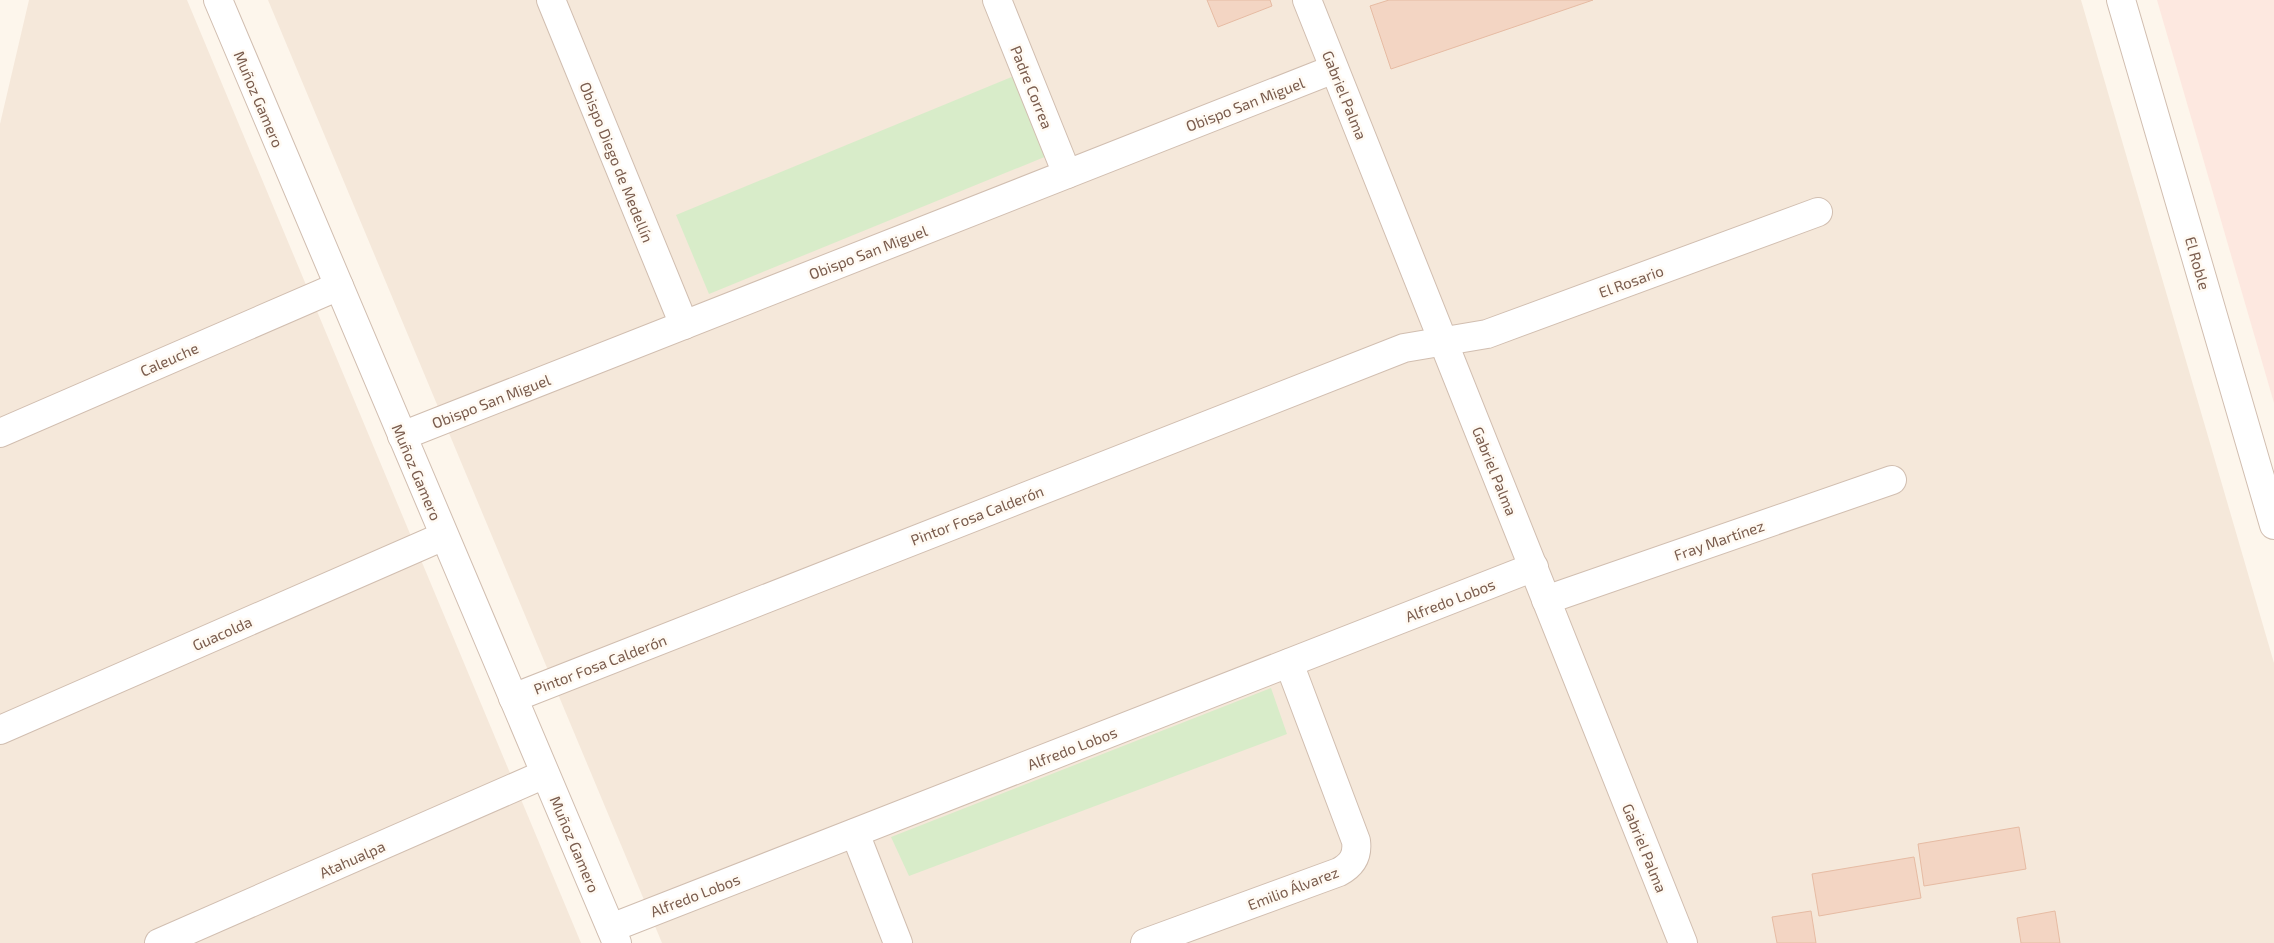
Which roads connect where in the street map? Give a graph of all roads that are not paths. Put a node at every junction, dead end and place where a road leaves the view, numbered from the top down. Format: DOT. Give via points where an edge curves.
graph roads {
  1 [pos="218,0"];
  2 [pos="551,0"];
  3 [pos="997,0"];
  4 [pos="1307,0"];
  5 [pos="2122,0"];
  6 [pos="1334,69"];
  7 [pos="1067,174"];
  8 [pos="1818,212"];
  9 [pos="338,286"];
  10 [pos="684,325"];
  11 [pos="1443,341"];
  12 [pos="0,433"];
  13 [pos="402,436"];
  14 [pos="1892,480"];
  15 [pos="2274,525"];
  16 [pos="444,536"];
  17 [pos="1534,568"];
  18 [pos="1546,600"];
  19 [pos="1289,663"];
  20 [pos="513,698"];
  21 [pos="0,730"];
  22 [pos="545,774"];
  23 [pos="854,833"];
  24 [pos="614,936"];
  25 [pos="159,943"];
  26 [pos="898,943"];
  27 [pos="1145,943"];
  28 [pos="1683,943"];
  1 -- 9 [label="street, Muñoz Gamero"];
  2 -- 10 [label="street, Obispo Diego de Medellín"];
  3 -- 7 [label="street, Padre Correa"];
  4 -- 6 [label="street, Gabriel Palma"];
  5 -- 15 [label="street, El Roble"];
  6 -- 7 [label="street, Obispo San Miguel"];
  6 -- 11 [label="street, Gabriel Palma"];
  7 -- 10 [label="street, Obispo San Miguel"];
  8 -- 11 [label="street, El Rosario" via="1487,334"];
  9 -- 12 [label="street, Caleuche"];
  9 -- 13 [label="street, Muñoz Gamero"];
  10 -- 13 [label="street, Obispo San Miguel"];
  11 -- 17 [label="street, Gabriel Palma"];
  11 -- 20 [label="street, Pintor Fosa Calderón" via="1404,348"];
  13 -- 16 [label="street, Muñoz Gamero"];
  14 -- 18 [label="street, Fray Martínez"];
  16 -- 20 [label="street, Muñoz Gamero"];
  16 -- 21 [label="street, Guacolda"];
  17 -- 18 [label="street, Gabriel Palma"];
  17 -- 19 [label="street, Alfredo Lobos"];
  18 -- 28 [label="street, Gabriel Palma"];
  19 -- 23 [label="street, Alfredo Lobos"];
  19 -- 27 [label="street, Emilio Álvarez" via="1356,840 1354,859 1339,872"];
  20 -- 22 [label="street, Muñoz Gamero"];
  22 -- 24 [label="street, Muñoz Gamero"];
  22 -- 25 [label="street, Atahualpa"];
  23 -- 24 [label="street, Alfredo Lobos"];
  23 -- 26 [label="street"];
}
